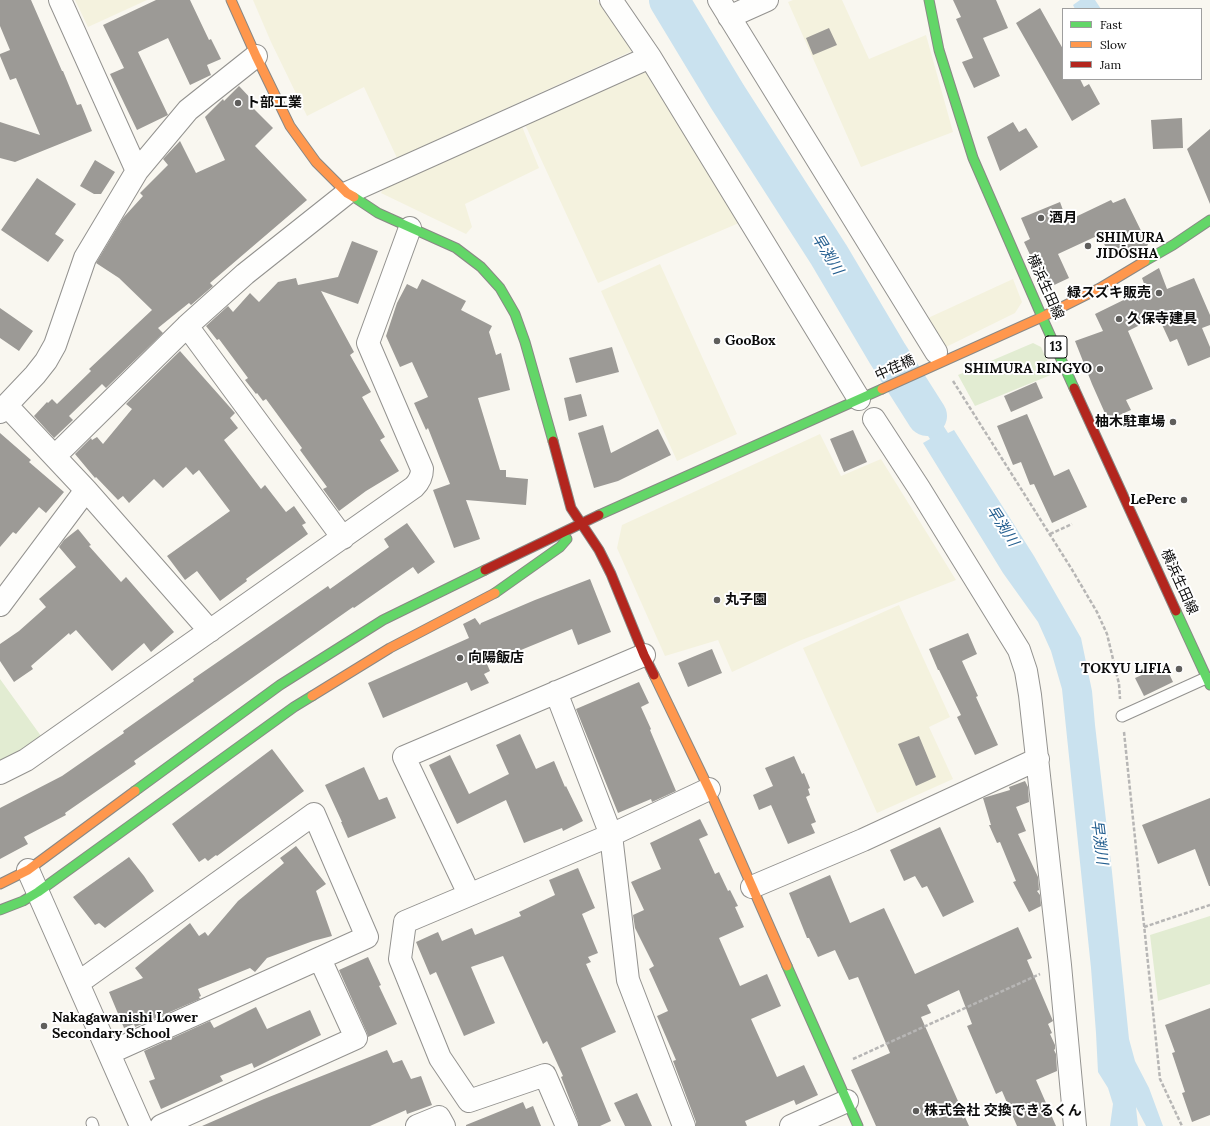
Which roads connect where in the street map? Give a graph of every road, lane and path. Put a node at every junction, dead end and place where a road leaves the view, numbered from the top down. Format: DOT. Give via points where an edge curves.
graph roads {
  1 [pos="60,0"];
  2 [pos="231,0"];
  3 [pos="611,0"];
  4 [pos="767,0"];
  5 [pos="929,0"];
  6 [pos="724,8"];
  7 [pos="256,56"];
  8 [pos="650,57"];
  9 [pos="137,171"];
  10 [pos="347,193"];
  11 [pos="1210,220"];
  12 [pos="410,228"];
  13 [pos="1042,316"];
  14 [pos="187,326"];
  15 [pos="939,357"];
  16 [pos="951,377"];
  17 [pos="859,399"];
  18 [pos="3,409"];
  19 [pos="874,419"];
  20 [pos="55,456"];
  21 [pos="86,490"];
  22 [pos="581,523"];
  23 [pos="1072,524"];
  24 [pos="1050,534"];
  25 [pos="343,538"];
  26 [pos="0,605"];
  27 [pos="210,631"];
  28 [pos="644,655"];
  29 [pos="1208,681"];
  30 [pos="556,692"];
  31 [pos="1122,716"];
  32 [pos="1038,759"];
  33 [pos="0,774"];
  34 [pos="709,790"];
  35 [pos="610,835"];
  36 [pos="28,870"];
  37 [pos="0,884"];
  38 [pos="752,887"];
  39 [pos="38,892"];
  40 [pos="469,894"];
  41 [pos="1210,906"];
  42 [pos="0,910"];
  43 [pos="1144,927"];
  44 [pos="320,959"];
  45 [pos="1060,965"];
  46 [pos="78,983"];
  47 [pos="109,1052"];
  48 [pos="832,1068"];
  49 [pos="847,1101"];
  50 [pos="141,1126"];
  51 [pos="161,1126"];
  52 [pos="417,1126"];
  53 [pos="444,1126"];
  54 [pos="566,1126"];
  55 [pos="684,1126"];
  56 [pos="790,1126"];
  57 [pos="858,1126"];
  58 [pos="1075,1126"];
  59 [pos="1182,1126"];
  1 -- 9 [label="street"];
  2 -- 7 [label="street"];
  3 -- 8 [label="street"];
  4 -- 6 [label="street"];
  5 -- 13 [label="street, 横浜生田線 / 13" via="939,50 973,158"];
  6 -- 15 [label="street"];
  7 -- 9 [label="street" via="188,110"];
  7 -- 10 [label="street" via="302,145"];
  8 -- 10 [label="street"];
  8 -- 17 [label="street"];
  9 -- 18 [label="street" via="85,258 55,345 46,361"];
  10 -- 12 [label="street"];
  10 -- 14 [label="street" via="245,274"];
  11 -- 13 [label="street, 中荏橋" via="1107,284"];
  12 -- 22 [label="street" via="456,248 481,268 500,288 515,314 525,342 571,508"];
  12 -- 25 [label="street" via="368,343 422,474 418,484"];
  13 -- 15 [label="street, 中荏橋"];
  13 -- 29 [label="street, 横浜生田線 / 13"];
  14 -- 20 [label="street"];
  14 -- 25 [label="street"];
  15 -- 17 [label="street, 中荏橋"];
  16 -- 24 [label="path"];
  17 -- 22 [label="street, 中荏橋"];
  18 -- 20 [label="street"];
  19 -- 32 [label="street" via="1019,650 1026,671"];
  20 -- 21 [label="street"];
  21 -- 26 [label="street"];
  21 -- 27 [label="street"];
  22 -- 28 [label="street" via="611,574"];
  22 -- 36 [label="street, 中荏橋" via="383,620 331,652 267,695"];
  22 -- 39 [label="street" via="560,547 492,595 390,648 300,704"];
  23 -- 24 [label="path"];
  24 -- 31 [label="path" via="1097,612 1107,634 1119,684"];
  25 -- 27 [label="street"];
  27 -- 33 [label="street" via="26,760"];
  28 -- 30 [label="street"];
  28 -- 34 [label="street"];
  29 -- 31 [label="lane"];
  30 -- 35 [label="street"];
  30 -- 40 [label="street" via="404,757"];
  31 -- 43 [label="path"];
  32 -- 38 [label="street" via="863,840"];
  32 -- 45 [label="street"];
  34 -- 35 [label="street"];
  34 -- 38 [label="street"];
  35 -- 40 [label="street"];
  35 -- 55 [label="street" via="628,980"];
  36 -- 37 [label="street, 中荏橋"];
  36 -- 39 [label="street"];
  38 -- 48 [label="street"];
  39 -- 42 [label="street"];
  39 -- 46 [label="street"];
  40 -- 54 [label="street" via="405,922 400,959 440,1058 469,1101 545,1075"];
  41 -- 43 [label="path"];
  43 -- 59 [label="path" via="1160,1079"];
  44 -- 46 [label="street" via="367,936 314,814"];
  44 -- 47 [label="street"];
  44 -- 51 [label="street" via="356,1038"];
  45 -- 48 [label="path"];
  45 -- 58 [label="street"];
  46 -- 47 [label="street"];
  47 -- 50 [label="street"];
  48 -- 49 [label="street"];
  49 -- 56 [label="street"];
  49 -- 57 [label="street"];
  52 -- 53 [label="street" via="439,1117"];
}
